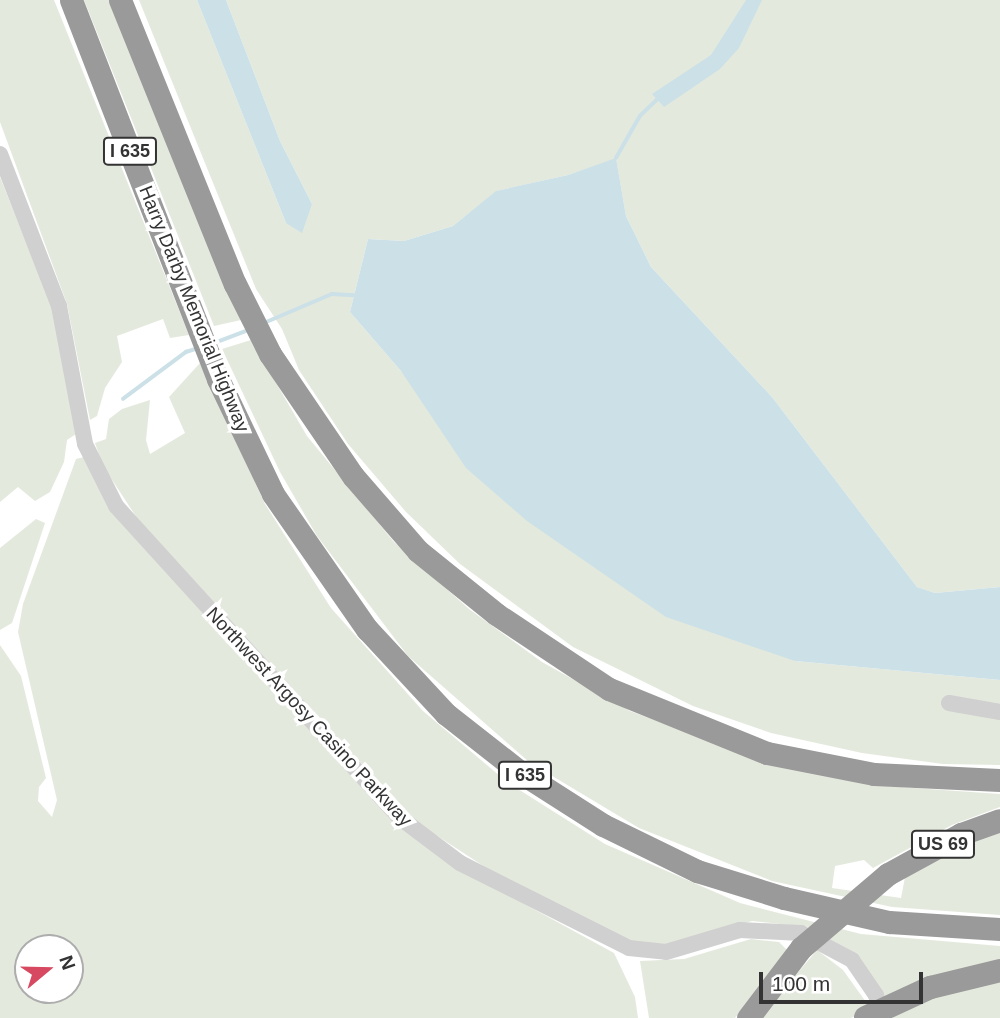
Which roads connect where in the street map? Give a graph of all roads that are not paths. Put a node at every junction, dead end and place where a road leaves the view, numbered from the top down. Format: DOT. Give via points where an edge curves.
graph roads {
  1 [pos="71,0"];
  2 [pos="120,0"];
  3 [pos="0,154"];
  4 [pos="948,703"];
  5 [pos="1000,712"];
  6 [pos="1000,780"];
  7 [pos="1000,820"];
  8 [pos="1000,929"];
  9 [pos="1000,971"];
  10 [pos="748,1018"];
  11 [pos="871,1018"];
  1 -- 8 [label="highway, Harry Darby Memorial Highway / I 635" via="218,379 273,494 367,629 446,714 520,772 603,825 697,871 784,898 889,922"];
  2 -- 6 [label="highway, I 635" via="235,284 270,354 353,476 418,551 495,614 609,689 767,753 874,774"];
  3 -- 11 [label="street, Northwest Argosy Casino Parkway" via="60,306 85,444 116,506 399,817 460,863 629,948 666,952 740,930 801,933 852,960 876,995"];
  4 -- 5 [label="street"];
  7 -- 10 [label="highway, US 69, bridge" via="961,834 888,874 801,948"];
  9 -- 11 [label="highway, bridge" via="930,988"];
}
